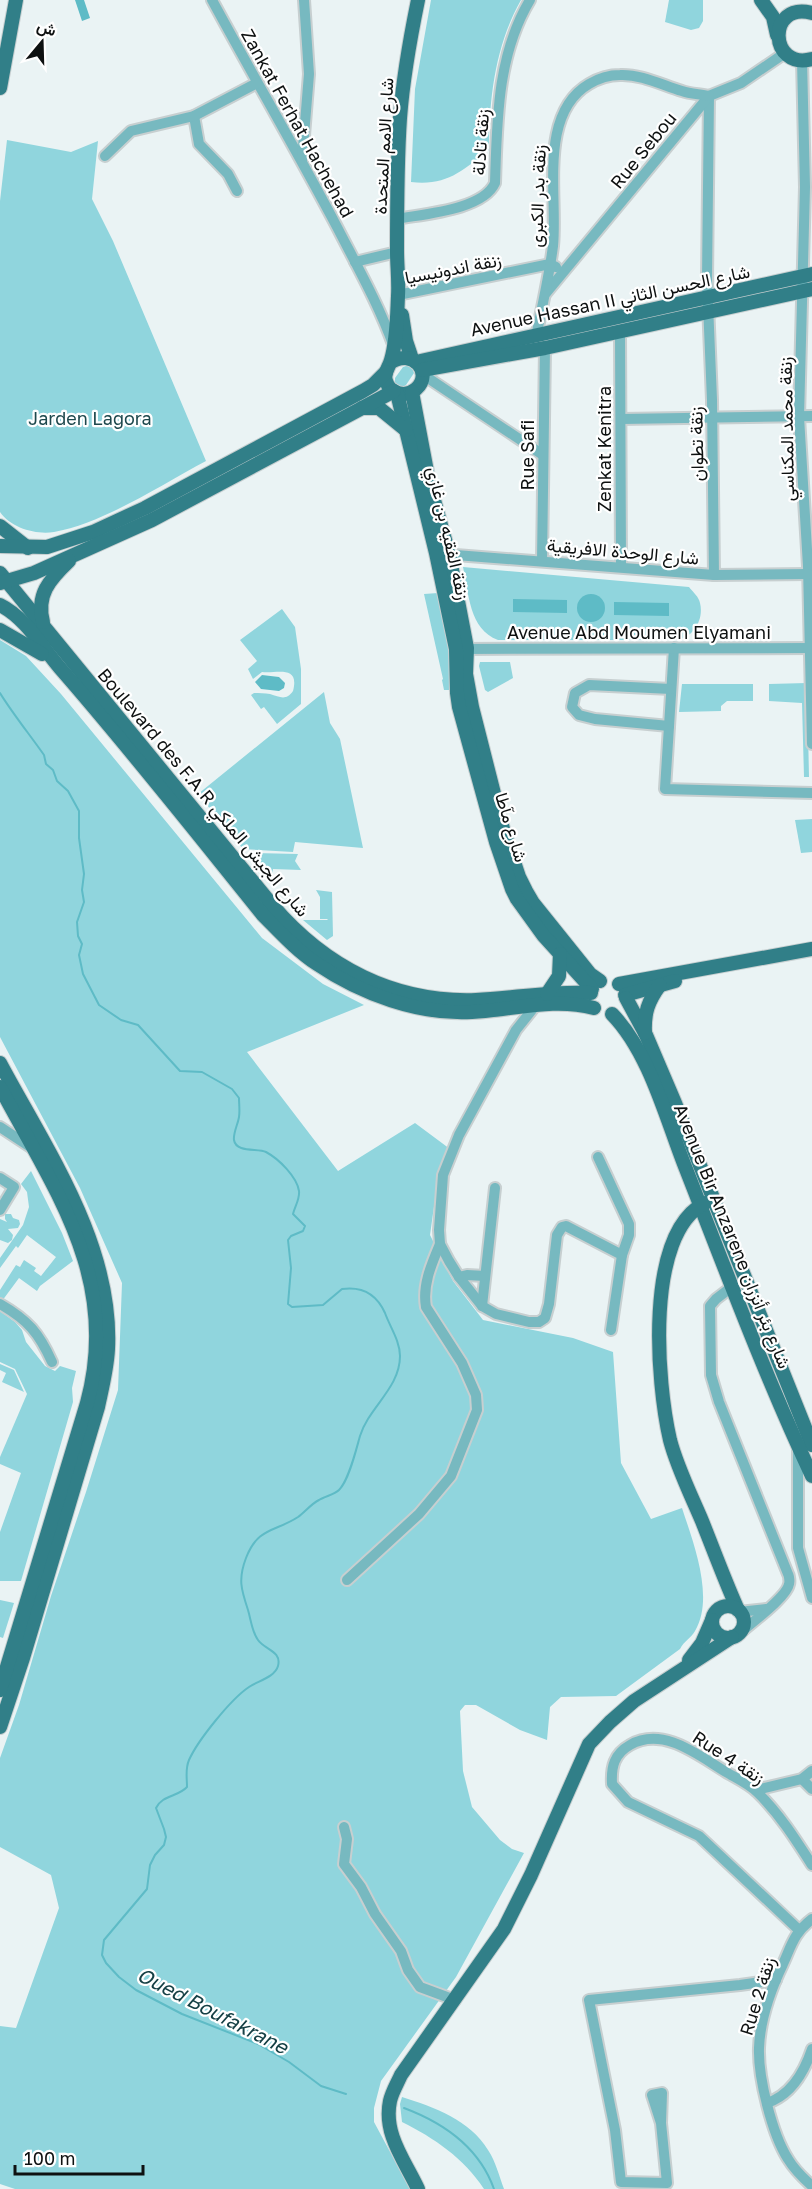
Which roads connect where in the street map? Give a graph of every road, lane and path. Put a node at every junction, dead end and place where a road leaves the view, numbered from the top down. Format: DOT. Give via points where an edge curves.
graph roads {
  1 [pos="16,0"];
  2 [pos="212,0"];
  3 [pos="304,0"];
  4 [pos="418,0"];
  5 [pos="530,0"];
  6 [pos="762,0"];
  7 [pos="804,9"];
  8 [pos="778,38"];
  9 [pos="785,53"];
  10 [pos="808,60"];
  11 [pos="256,83"];
  12 [pos="0,88"];
  13 [pos="709,96"];
  14 [pos="194,116"];
  15 [pos="105,156"];
  16 [pos="302,161"];
  17 [pos="808,186"];
  18 [pos="237,191"];
  19 [pos="397,219"];
  20 [pos="397,252"];
  21 [pos="355,262"];
  22 [pos="550,264"];
  23 [pos="566,270"];
  24 [pos="807,275"];
  25 [pos="807,290"];
  26 [pos="546,293"];
  27 [pos="398,295"];
  28 [pos="708,305"];
  29 [pos="620,332"];
  30 [pos="536,337"];
  31 [pos="394,347"];
  32 [pos="545,348"];
  33 [pos="418,366"];
  34 [pos="388,367"];
  35 [pos="395,392"];
  36 [pos="412,392"];
  37 [pos="360,408"];
  38 [pos="812,416"];
  39 [pos="800,417"];
  40 [pos="621,418"];
  41 [pos="712,419"];
  42 [pos="406,428"];
  43 [pos="543,454"];
  44 [pos="0,526"];
  45 [pos="0,546"];
  46 [pos="28,548"];
  47 [pos="77,553"];
  48 [pos="442,554"];
  49 [pos="0,560"];
  50 [pos="542,561"];
  51 [pos="621,567"];
  52 [pos="809,568"];
  53 [pos="714,575"];
  54 [pos="2,577"];
  55 [pos="0,605"];
  56 [pos="45,627"];
  57 [pos="0,630"];
  58 [pos="811,645"];
  59 [pos="674,648"];
  60 [pos="462,649"];
  61 [pos="54,661"];
  62 [pos="671,689"];
  63 [pos="669,726"];
  64 [pos="812,744"];
  65 [pos="812,793"];
  66 [pos="812,950"];
  67 [pos="560,954"];
  68 [pos="812,958"];
  69 [pos="660,985"];
  70 [pos="594,988"];
  71 [pos="623,992"];
  72 [pos="547,994"];
  73 [pos="536,1005"];
  74 [pos="594,1008"];
  75 [pos="496,1010"];
  76 [pos="612,1014"];
  77 [pos="516,1030"];
  78 [pos="646,1035"];
  79 [pos="0,1063"];
  80 [pos="0,1087"];
  81 [pos="0,1127"];
  82 [pos="33,1148"];
  83 [pos="598,1157"];
  84 [pos="0,1178"];
  85 [pos="495,1188"];
  86 [pos="706,1202"];
  87 [pos="0,1210"];
  88 [pos="440,1244"];
  89 [pos="622,1255"];
  90 [pos="485,1276"];
  91 [pos="459,1277"];
  92 [pos="733,1286"];
  93 [pos="0,1304"];
  94 [pos="482,1305"];
  95 [pos="611,1330"];
  96 [pos="52,1362"];
  97 [pos="805,1446"];
  98 [pos="812,1476"];
  99 [pos="798,1548"];
  100 [pos="779,1553"];
  101 [pos="722,1574"];
  102 [pos="346,1580"];
  103 [pos="812,1598"];
  104 [pos="767,1609"];
  105 [pos="739,1611"];
  106 [pos="714,1616"];
  107 [pos="736,1635"];
  108 [pos="684,1667"];
  109 [pos="0,1690"];
  110 [pos="0,1727"];
  111 [pos="812,1770"];
  112 [pos="802,1779"];
  113 [pos="812,1789"];
  114 [pos="756,1790"];
  115 [pos="344,1827"];
  116 [pos="812,1865"];
  117 [pos="812,1919"];
  118 [pos="798,1930"];
  119 [pos="776,1980"];
  120 [pos="455,2000"];
  121 [pos="812,2049"];
  122 [pos="767,2103"];
  123 [pos="661,2123"];
  124 [pos="812,2186"];
  125 [pos="418,2189"];
  1 -- 12 [label="main road"];
  2 -- 11 [label="street, Zankat Ferhat Hachehad"];
  3 -- 16 [label="street" via="309,74"];
  4 -- 19 [label="main road, شارع الامم المتحدة" via="402,96"];
  5 -- 19 [label="street, زنقة تادلة" via="505,63 492,189 464,206"];
  6 -- 7 [label="main road"];
  6 -- 8 [label="main road" via="773,17"];
  7 -- 8 [label="main road" via="783,21"];
  8 -- 9 [label="main road"];
  9 -- 10 [label="main road"];
  9 -- 13 [label="street, Rue Sebou" via="741,83"];
  10 -- 17 [label="street, زنقة محمد المكناسي"];
  11 -- 14 [label="street"];
  11 -- 16 [label="street, Zankat Ferhat Hachehad"];
  13 -- 22 [label="street, زنقة بدر الكبرى" via="621,74 597,80 578,92 562,113 556,135"];
  13 -- 23 [label="street, Rue Sebou"];
  13 -- 28 [label="street, زنقة تطوان"];
  14 -- 15 [label="street" via="131,131"];
  14 -- 18 [label="street" via="198,144 228,174"];
  16 -- 21 [label="street, Zankat Ferhat Hachehad"];
  17 -- 24 [label="street, زنقة محمد المكناسي"];
  19 -- 20 [label="main road, شارع الامم المتحدة"];
  20 -- 21 [label="street"];
  20 -- 27 [label="main road, شارع الامم المتحدة"];
  21 -- 31 [label="street, Zankat Ferhat Hachehad"];
  22 -- 23 [label="street"];
  22 -- 26 [label="street, زنقة بدر الكبرى"];
  22 -- 27 [label="street, زنقة اندونيسيا"];
  23 -- 26 [label="street, Rue Sebou"];
  24 -- 25 [label="street, زنقة محمد المكناسي"];
  24 -- 28 [label="main road, Avenue Hassan II شارع الحسن الثاني"];
  25 -- 28 [label="main road, Avenue Hassan II شارع الحسن الثاني"];
  25 -- 39 [label="street, زنقة محمد المكناسي"];
  26 -- 30 [label="street, زنقة بدر الكبرى"];
  27 -- 31 [label="main road"];
  27 -- 33 [label="main road" via="406,341"];
  28 -- 29 [label="main road, Avenue Hassan II شارع الحسن الثاني"];
  28 -- 30 [label="main road, Avenue Hassan II شارع الحسن الثاني"];
  28 -- 41 [label="street, زنقة تطوان"];
  29 -- 32 [label="main road, Avenue Hassan II شارع الحسن الثاني"];
  29 -- 40 [label="street, Zenkat Kenitra"];
  30 -- 33 [label="main road, Avenue Hassan II شارع الحسن الثاني"];
  31 -- 34 [label="main road"];
  32 -- 33 [label="main road, Avenue Hassan II شارع الحسن الثاني" via="450,365"];
  32 -- 43 [label="street, Rue Safi"];
  33 -- 34 [label="main road" via="400,357"];
  33 -- 36 [label="main road" via="419,387"];
  33 -- 43 [label="street"];
  34 -- 35 [label="main road" via="387,383"];
  34 -- 46 [label="main road" via="363,392 145,508 69,541"];
  35 -- 36 [label="main road"];
  35 -- 37 [label="main road"];
  35 -- 42 [label="main road, زنقة الفقيه بن غازي"];
  36 -- 48 [label="main road"];
  37 -- 42 [label="main road" via="379,408"];
  37 -- 47 [label="main road" via="152,520"];
  38 -- 39 [label="street"];
  39 -- 41 [label="street"];
  39 -- 52 [label="street, زنقة محمد المكناسي"];
  40 -- 41 [label="street"];
  40 -- 51 [label="street, Zenkat Kenitra"];
  41 -- 53 [label="street, زنقة تطوان"];
  42 -- 48 [label="main road, زنقة الفقيه بن غازي"];
  43 -- 50 [label="street, Rue Safi"];
  44 -- 46 [label="main road"];
  45 -- 46 [label="main road"];
  47 -- 54 [label="main road" via="34,573"];
  47 -- 56 [label="main road" via="56,573 42,597 40,610"];
  48 -- 50 [label="street, شارع الوحدة الافريقية"];
  48 -- 60 [label="main road, زنقة الفقيه بن غازي"];
  49 -- 54 [label="main road"];
  50 -- 51 [label="street, شارع الوحدة الافريقية"];
  51 -- 53 [label="street, شارع الوحدة الافريقية"];
  52 -- 53 [label="street, شارع الوحدة الافريقية"];
  52 -- 58 [label="street, زنقة محمد المكناسي"];
  54 -- 56 [label="main road, Boulevard des F.A.R شارع الجيش الملكي"];
  55 -- 61 [label="main road, Boulevard des F.A.R شارع الجيش الملكي" via="15,616"];
  56 -- 72 [label="main road, Boulevard des F.A.R شارع الجيش الملكي" via="286,922 324,955 399,992 436,999"];
  57 -- 61 [label="main road"];
  58 -- 59 [label="street, Avenue Abd Moumen Elyamani"];
  58 -- 64 [label="street, زنقة محمد المكناسي"];
  59 -- 60 [label="street, Avenue Abd Moumen Elyamani"];
  59 -- 62 [label="street"];
  60 -- 67 [label="main road, شارع مآطا" via="459,707 499,851 517,899"];
  60 -- 70 [label="main road" via="478,736 519,878 533,903 590,974"];
  61 -- 75 [label="main road, Boulevard des F.A.R شارع الجيش الملكي" via="263,915 300,951 349,982 402,1004 447,1011"];
  62 -- 63 [label="street"];
  62 -- 63 [label="street" via="589,685 575,693 572,707 579,715 595,719"];
  63 -- 65 [label="street" via="665,789"];
  66 -- 71 [label="main road"];
  67 -- 70 [label="main road, شارع مآطا"];
  67 -- 72 [label="main road" via="560,976"];
  68 -- 69 [label="main road"];
  69 -- 71 [label="main road"];
  69 -- 78 [label="main road" via="645,1010"];
  70 -- 71 [label="main road" via="610,980"];
  70 -- 72 [label="main road, Boulevard des F.A.R شارع الجيش الملكي"];
  70 -- 74 [label="main road" via="590,999"];
  71 -- 76 [label="main road" via="622,1008"];
  71 -- 78 [label="main road, Avenue Bir Anzarene شارع بئر أنزران"];
  73 -- 74 [label="main road, Boulevard des F.A.R شارع الجيش الملكي" via="568,1002"];
  73 -- 75 [label="main road, Boulevard des F.A.R شارع الجيش الملكي"];
  73 -- 77 [label="street"];
  74 -- 76 [label="main road" via="602,1014"];
  75 -- 77 [label="street" via="507,1014"];
  76 -- 86 [label="main road, Avenue Bir Anzarene شارع بئر أنزران" via="634,1041"];
  77 -- 88 [label="street" via="459,1135 443,1174"];
  78 -- 86 [label="main road, Avenue Bir Anzarene شارع بئر أنزران"];
  79 -- 110 [label="main road" via="76,1204 94,1246 106,1301 108,1348 98,1407"];
  80 -- 82 [label="main road"];
  81 -- 82 [label="street"];
  82 -- 109 [label="main road" via="66,1210 86,1259 97,1348 87,1403"];
  83 -- 89 [label="street" via="629,1224"];
  84 -- 87 [label="street" via="14,1187"];
  85 -- 90 [label="street"];
  86 -- 92 [label="main road, Avenue Bir Anzarene شارع بئر أنزران"];
  86 -- 97 [label="main road, Avenue Bir Anzarene شارع بئر أنزران"];
  86 -- 101 [label="main road" via="677,1233 669,1252 661,1303 660,1364 671,1442"];
  88 -- 91 [label="street"];
  88 -- 102 [label="street" via="426,1284 426,1307 462,1363 476,1395 477,1410 451,1476 419,1514"];
  89 -- 94 [label="street" via="562,1227 557,1235 544,1318 529,1322 496,1314"];
  89 -- 95 [label="street"];
  90 -- 91 [label="street"];
  90 -- 94 [label="street"];
  91 -- 94 [label="street"];
  92 -- 97 [label="main road, Avenue Bir Anzarene شارع بئر أنزران"];
  92 -- 100 [label="street" via="710,1306 711,1375"];
  93 -- 96 [label="street" via="35,1330"];
  97 -- 98 [label="main road, Avenue Bir Anzarene شارع بئر أنزران"];
  97 -- 99 [label="street"];
  99 -- 100 [label="street"];
  99 -- 103 [label="street"];
  100 -- 104 [label="street" via="790,1584"];
  101 -- 105 [label="main road"];
  101 -- 106 [label="main road"];
  104 -- 105 [label="street"];
  104 -- 107 [label="street"];
  105 -- 106 [label="main road" via="728,1606"];
  105 -- 107 [label="main road" via="743,1620"];
  106 -- 107 [label="main road" via="715,1632 723,1637"];
  106 -- 108 [label="main road" via="702,1643"];
  107 -- 108 [label="main road"];
  108 -- 120 [label="main road" via="620,1712 589,1744 517,1905"];
  111 -- 112 [label="street"];
  112 -- 113 [label="street"];
  112 -- 114 [label="street"];
  114 -- 116 [label="street, Rue 4 زنقة"];
  114 -- 118 [label="street, Rue 4 زنقة" via="689,1749 666,1740 646,1739 632,1744 619,1754 611,1769 612,1784 628,1802 699,1836"];
  115 -- 120 [label="street" via="344,1864 401,1951 408,1970 420,1988"];
  117 -- 118 [label="street, Rue 2 زنقة"];
  118 -- 119 [label="street, Rue 2 زنقة"];
  119 -- 122 [label="street, Rue 2 زنقة" via="759,2046"];
  119 -- 123 [label="street" via="589,2000 615,2130 621,2182 667,2184"];
  120 -- 125 [label="main road" via="400,2075 390,2102 393,2140"];
  121 -- 122 [label="street" via="795,2083 777,2100"];
  122 -- 124 [label="street, Rue 2 زنقة" via="787,2158"];
}
